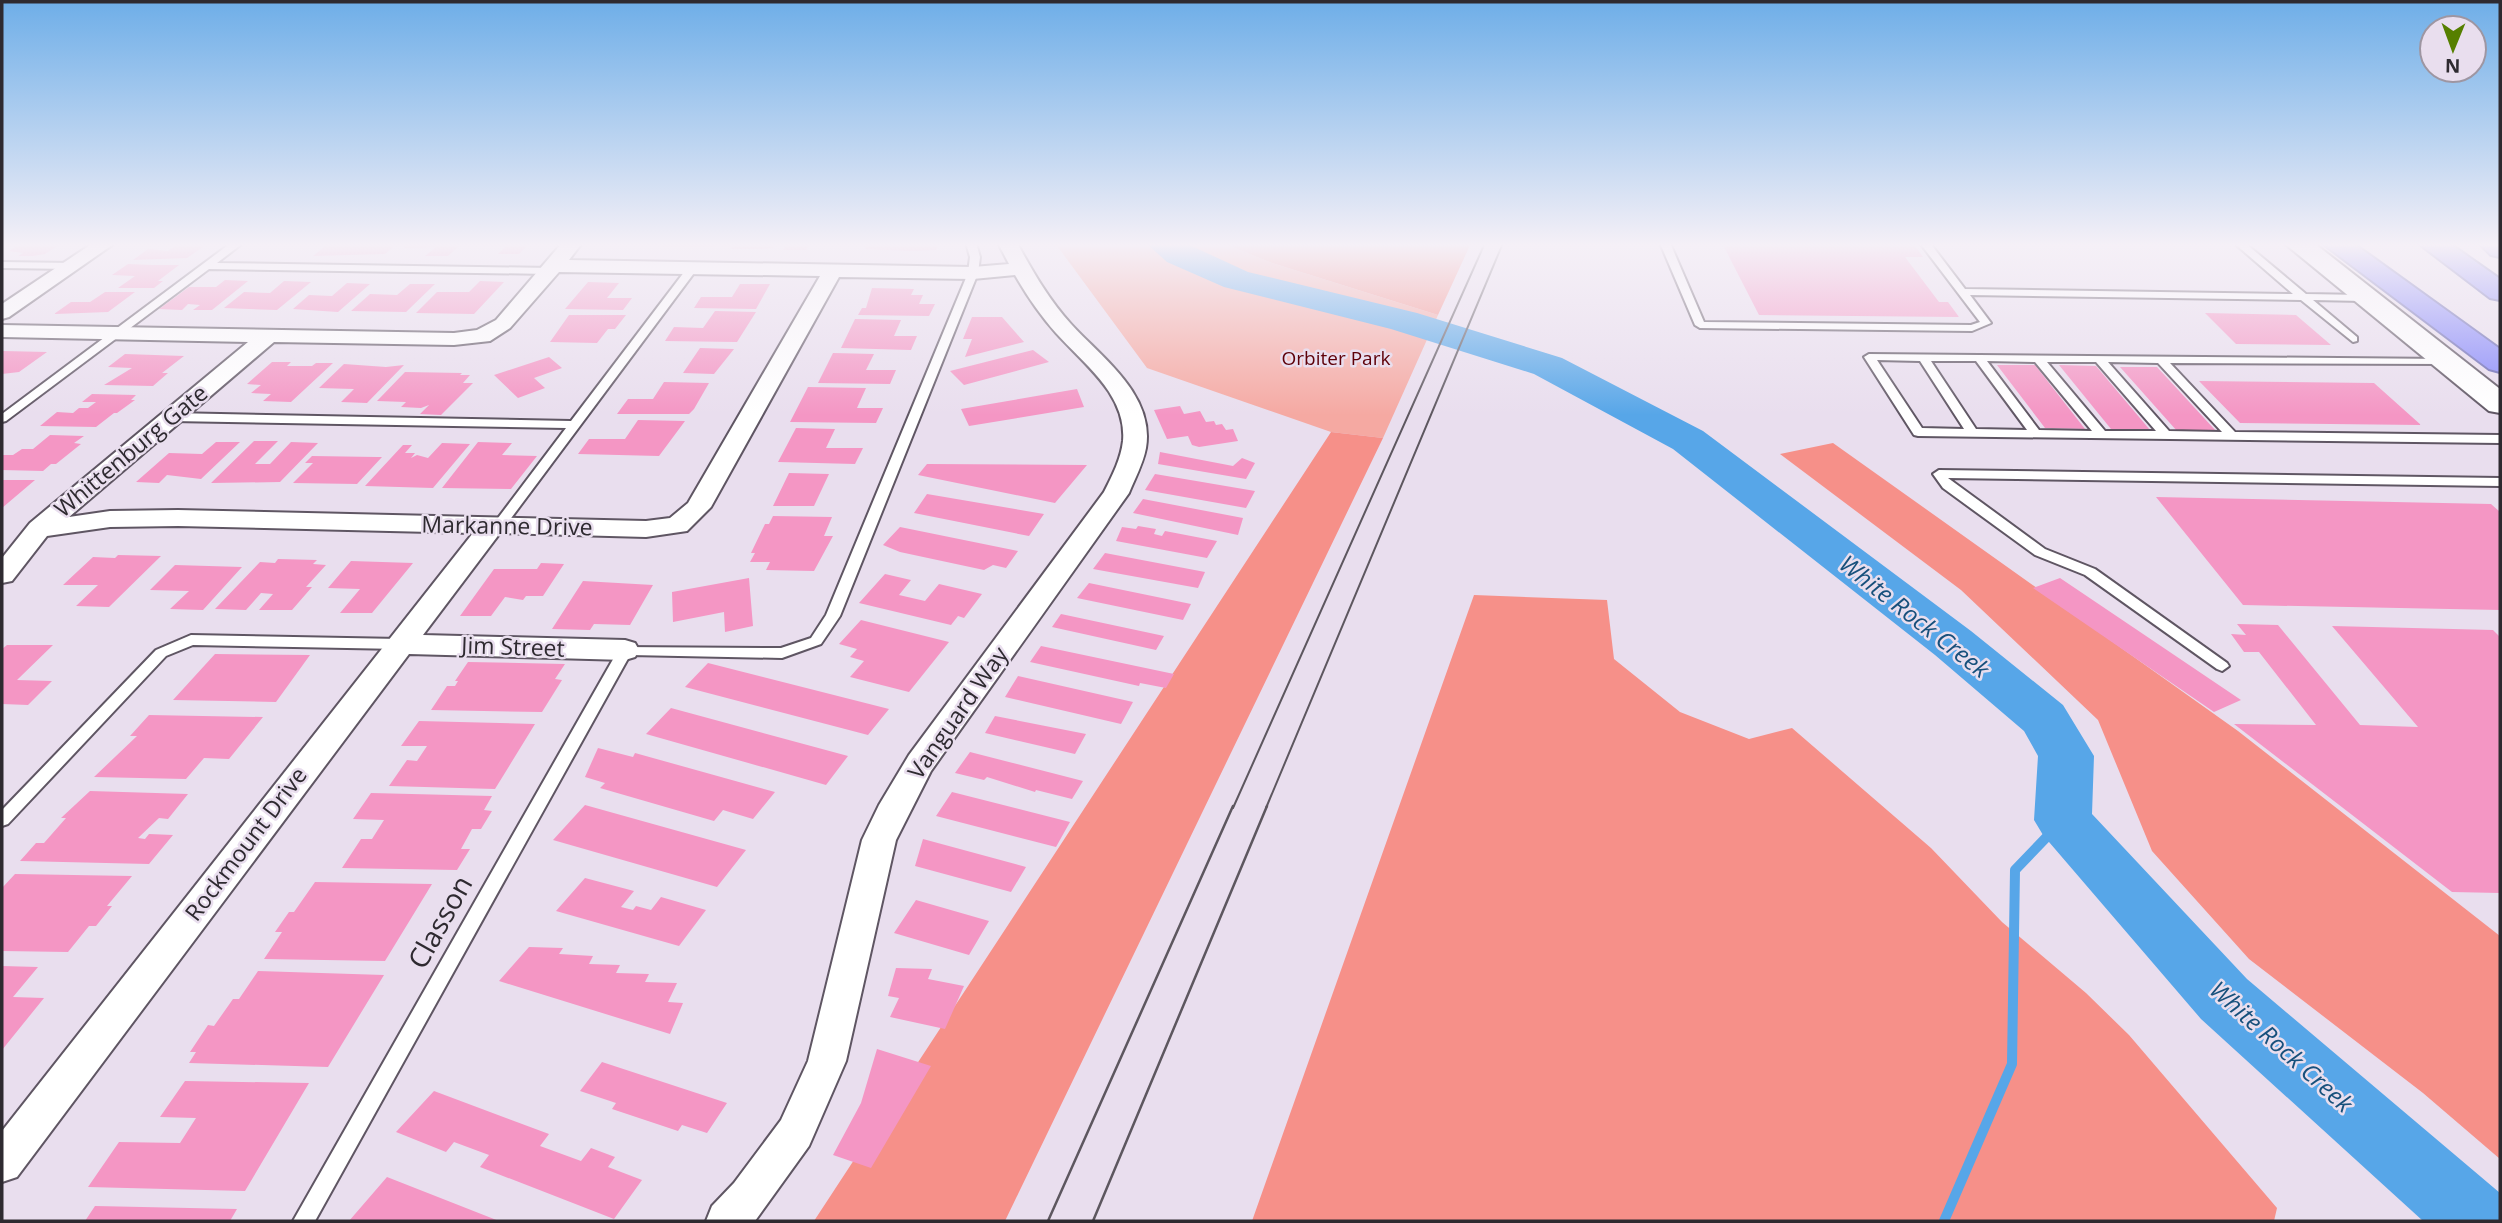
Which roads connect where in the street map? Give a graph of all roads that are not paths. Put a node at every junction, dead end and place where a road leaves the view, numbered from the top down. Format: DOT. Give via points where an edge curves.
graph roads {
  1 [pos="22,300"];
  2 [pos="161,300"];
  3 [pos="524,300"];
  4 [pos="668,300"];
  5 [pos="816,300"];
  6 [pos="962,300"];
  7 [pos="1042,300"];
  8 [pos="1689,300"];
  9 [pos="1968,300"];
  10 [pos="2306,300"];
  11 [pos="2367,300"];
  12 [pos="2413,300"];
  13 [pos="2455,300"];
  14 [pos="2,313"];
  15 [pos="2,331"];
  16 [pos="116,334"];
  17 [pos="2500,334"];
  18 [pos="268,335"];
  19 [pos="2353,339"];
  20 [pos="1923,358"];
  21 [pos="1979,358"];
  22 [pos="2039,359"];
  23 [pos="2099,359"];
  24 [pos="2161,360"];
  25 [pos="2447,362"];
  26 [pos="2500,363"];
  27 [pos="2500,404"];
  28 [pos="172,417"];
  29 [pos="2,419"];
  30 [pos="572,425"];
  31 [pos="1973,433"];
  32 [pos="2036,434"];
  33 [pos="2102,435"];
  34 [pos="2167,436"];
  35 [pos="2233,437"];
  36 [pos="2500,439"];
  37 [pos="2500,482"];
  38 [pos="495,526"];
  39 [pos="38,529"];
  40 [pos="2,575"];
  41 [pos="400,644"];
  42 [pos="625,650"];
  43 [pos="2222,666"];
  44 [pos="2,820"];
  45 [pos="2,1163"];
  46 [pos="304,1221"];
  47 [pos="727,1221"];
  1 -- 14 [label="street"];
  2 -- 16 [label="lane"];
  3 -- 18 [label="street" via="503,324 482,336"];
  4 -- 30 [label="lane"];
  5 -- 38 [label="street, Markanne Drive" via="698,506 678,525 646,529"];
  6 -- 42 [label="lane" via="833,617 816,641 782,653"];
  7 -- 47 [label="street, Vanguard Way" via="1122,395 1135,432 1132,459 1116,493 920,763 895,805 879,840 827,1061 795,1133 750,1197"];
  8 -- 9 [label="lane" via="1700,325 1972,328 1986,323"];
  10 -- 19 [label="lane"];
  11 -- 25 [label="main road"];
  12 -- 26 [label="highway"];
  13 -- 17 [label="highway"];
  15 -- 16 [label="street"];
  16 -- 18 [label="street"];
  16 -- 29 [label="lane"];
  18 -- 28 [label="street, Whittenburg Gate"];
  20 -- 21 [label="lane"];
  20 -- 31 [label="lane"];
  20 -- 31 [label="lane" via="1869,357 1918,432"];
  21 -- 22 [label="lane"];
  21 -- 32 [label="lane"];
  22 -- 23 [label="lane"];
  22 -- 33 [label="lane"];
  23 -- 24 [label="lane"];
  23 -- 34 [label="lane"];
  24 -- 25 [label="lane"];
  24 -- 35 [label="lane"];
  25 -- 27 [label="main road"];
  28 -- 30 [label="lane"];
  28 -- 39 [label="street, Whittenburg Gate"];
  30 -- 38 [label="lane"];
  31 -- 32 [label="lane"];
  32 -- 33 [label="lane"];
  33 -- 34 [label="lane"];
  34 -- 35 [label="lane"];
  35 -- 36 [label="lane"];
  37 -- 43 [label="lane" via="1940,474 1947,485 2040,552 2090,572"];
  38 -- 39 [label="street, Markanne Drive" via="178,518 110,519"];
  38 -- 41 [label="street, Rockmount Drive"];
  39 -- 40 [label="street, Whittenburg Gate"];
  41 -- 42 [label="street, Jim Street"];
  41 -- 44 [label="lane" via="191,640 161,653"];
  41 -- 45 [label="street, Rockmount Drive"];
  42 -- 46 [label="lane, Classon"];
}
